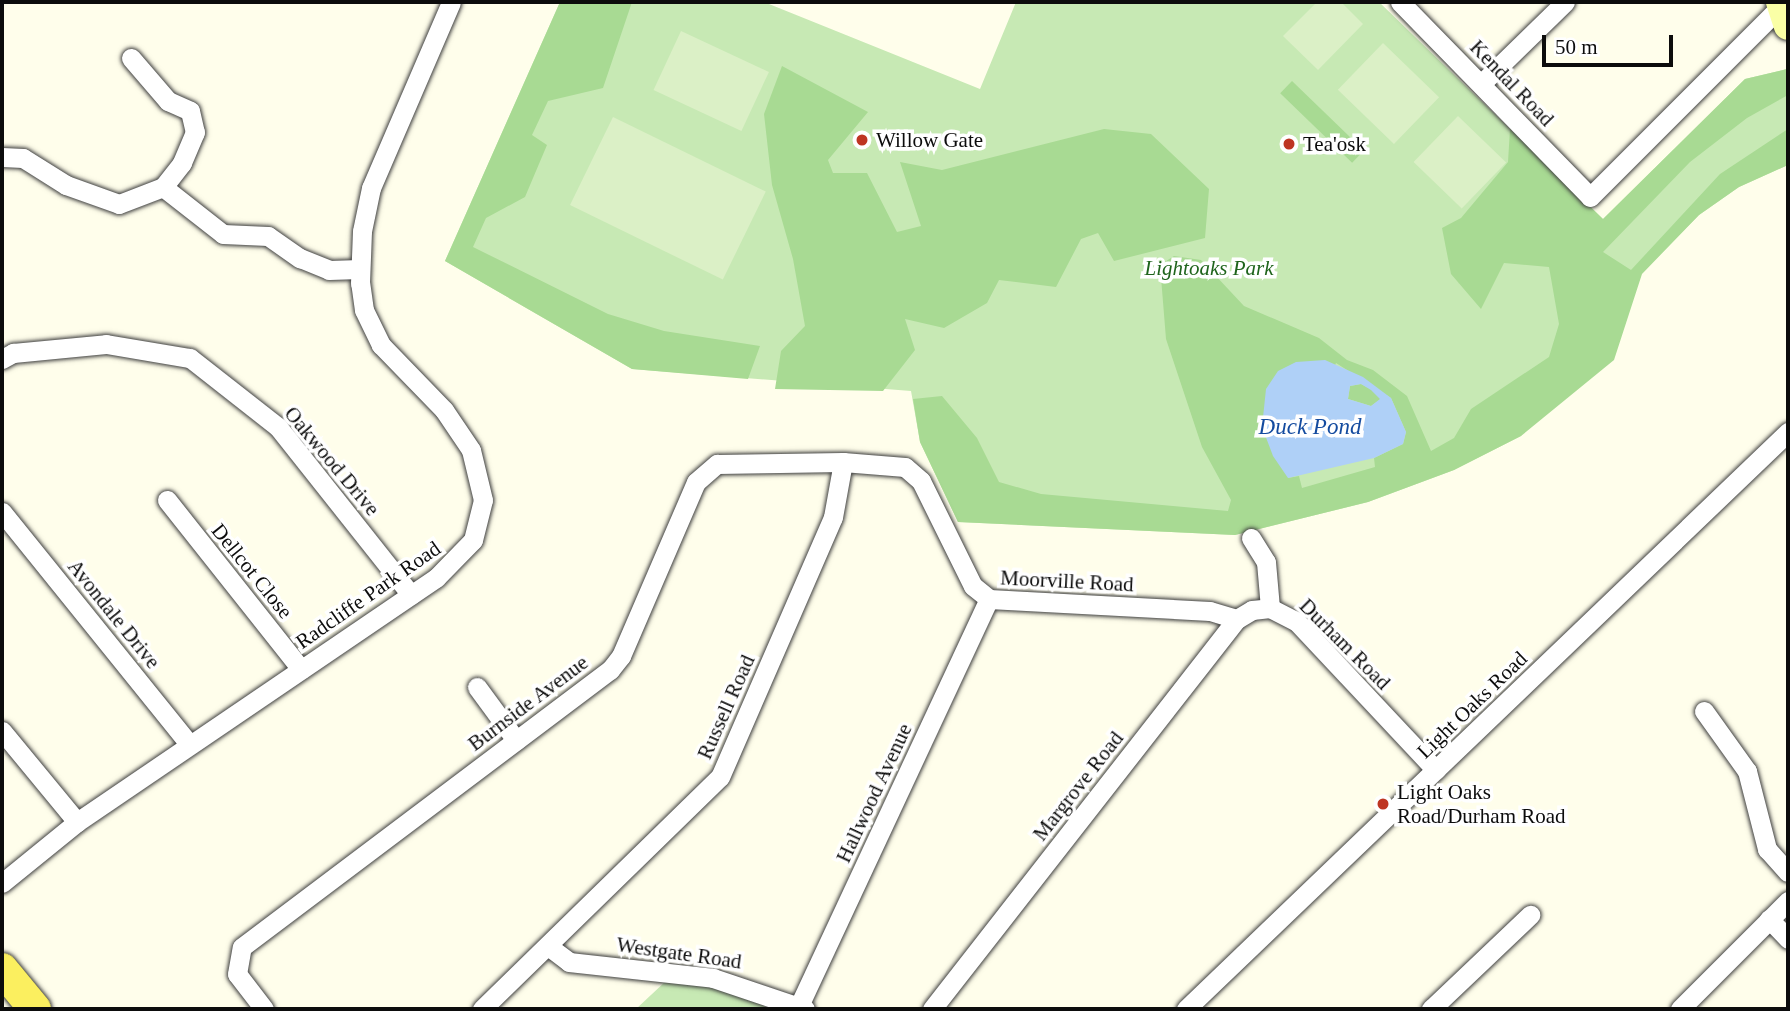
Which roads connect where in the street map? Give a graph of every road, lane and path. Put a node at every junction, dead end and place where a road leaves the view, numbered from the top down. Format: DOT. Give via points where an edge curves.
graph roads {
  1 [pos="451,2"];
  2 [pos="1401,2"];
  3 [pos="1565,2"];
  4 [pos="1783,11"];
  5 [pos="131,58"];
  6 [pos="1482,83"];
  7 [pos="2,157"];
  8 [pos="163,187"];
  9 [pos="360,269"];
  10 [pos="2,359"];
  11 [pos="1788,432"];
  12 [pos="844,462"];
  13 [pos="167,500"];
  14 [pos="2,512"];
  15 [pos="1251,538"];
  16 [pos="411,595"];
  17 [pos="989,599"];
  18 [pos="1270,608"];
  19 [pos="1237,620"];
  20 [pos="301,669"];
  21 [pos="477,687"];
  22 [pos="1704,712"];
  23 [pos="2,731"];
  24 [pos="516,740"];
  25 [pos="190,745"];
  26 [pos="1436,770"];
  27 [pos="77,822"];
  28 [pos="1788,872"];
  29 [pos="2,883"];
  30 [pos="1788,901"];
  31 [pos="1530,915"];
  32 [pos="1769,919"];
  33 [pos="1788,939"];
  34 [pos="548,946"];
  35 [pos="2,969"];
  36 [pos="1692,1005"];
  37 [pos="802,1007"];
  38 [pos="35,1009"];
  39 [pos="264,1009"];
  40 [pos="482,1009"];
  41 [pos="932,1009"];
  42 [pos="1186,1009"];
  43 [pos="1431,1009"];
  1 -- 9 [label="street, Radcliffe Park Road" via="371,187"];
  2 -- 6 [label="street, Kendal Road"];
  3 -- 6 [label="street"];
  4 -- 6 [label="street, Kendal Road" via="1590,197"];
  5 -- 8 [label="street" via="168,101 190,111 195,132 182,163"];
  7 -- 8 [label="street" via="23,158 66,185 119,204"];
  8 -- 9 [label="street" via="223,234 268,236 329,270"];
  9 -- 16 [label="street, Radcliffe Park Road" via="361,296 374,334 454,422 471,450 482,485 482,514 473,540 458,561"];
  10 -- 16 [label="street, Oakwood Drive" via="13,353 106,344 190,358 278,427"];
  11 -- 26 [label="street, Light Oaks Road"];
  12 -- 17 [label="street, Moorville Road" via="899,465 916,475 973,586"];
  12 -- 24 [label="street, Burnside Avenue" via="726,462 709,468 696,482 615,663"];
  12 -- 34 [label="street, Russell Road" via="833,517 727,765 701,799"];
  13 -- 20 [label="street, Dellcot Close"];
  14 -- 25 [label="street, Avondale Drive"];
  15 -- 18 [label="street, Durham Road" via="1266,562"];
  16 -- 20 [label="street, Radcliffe Park Road"];
  17 -- 19 [label="street, Moorville Road" via="1210,611"];
  17 -- 37 [label="street, Hallwood Avenue"];
  18 -- 19 [label="street" via="1252,610"];
  18 -- 26 [label="street, Durham Road" via="1296,621"];
  19 -- 41 [label="street, Margrove Road"];
  20 -- 25 [label="street, Radcliffe Park Road"];
  21 -- 24 [label="street"];
  22 -- 28 [label="street" via="1747,771 1767,849"];
  23 -- 27 [label="street"];
  24 -- 39 [label="street, Burnside Avenue" via="242,947 237,974"];
  25 -- 27 [label="street, Radcliffe Park Road"];
  26 -- 42 [label="street, Light Oaks Road"];
  27 -- 29 [label="street, Radcliffe Park Road"];
  30 -- 32 [label="street"];
  31 -- 43 [label="street"];
  32 -- 33 [label="street"];
  32 -- 36 [label="street"];
  34 -- 37 [label="street, Westgate Road" via="569,962 713,978"];
  34 -- 40 [label="street, Russell Road"];
  35 -- 38 [label="main road"];
}
